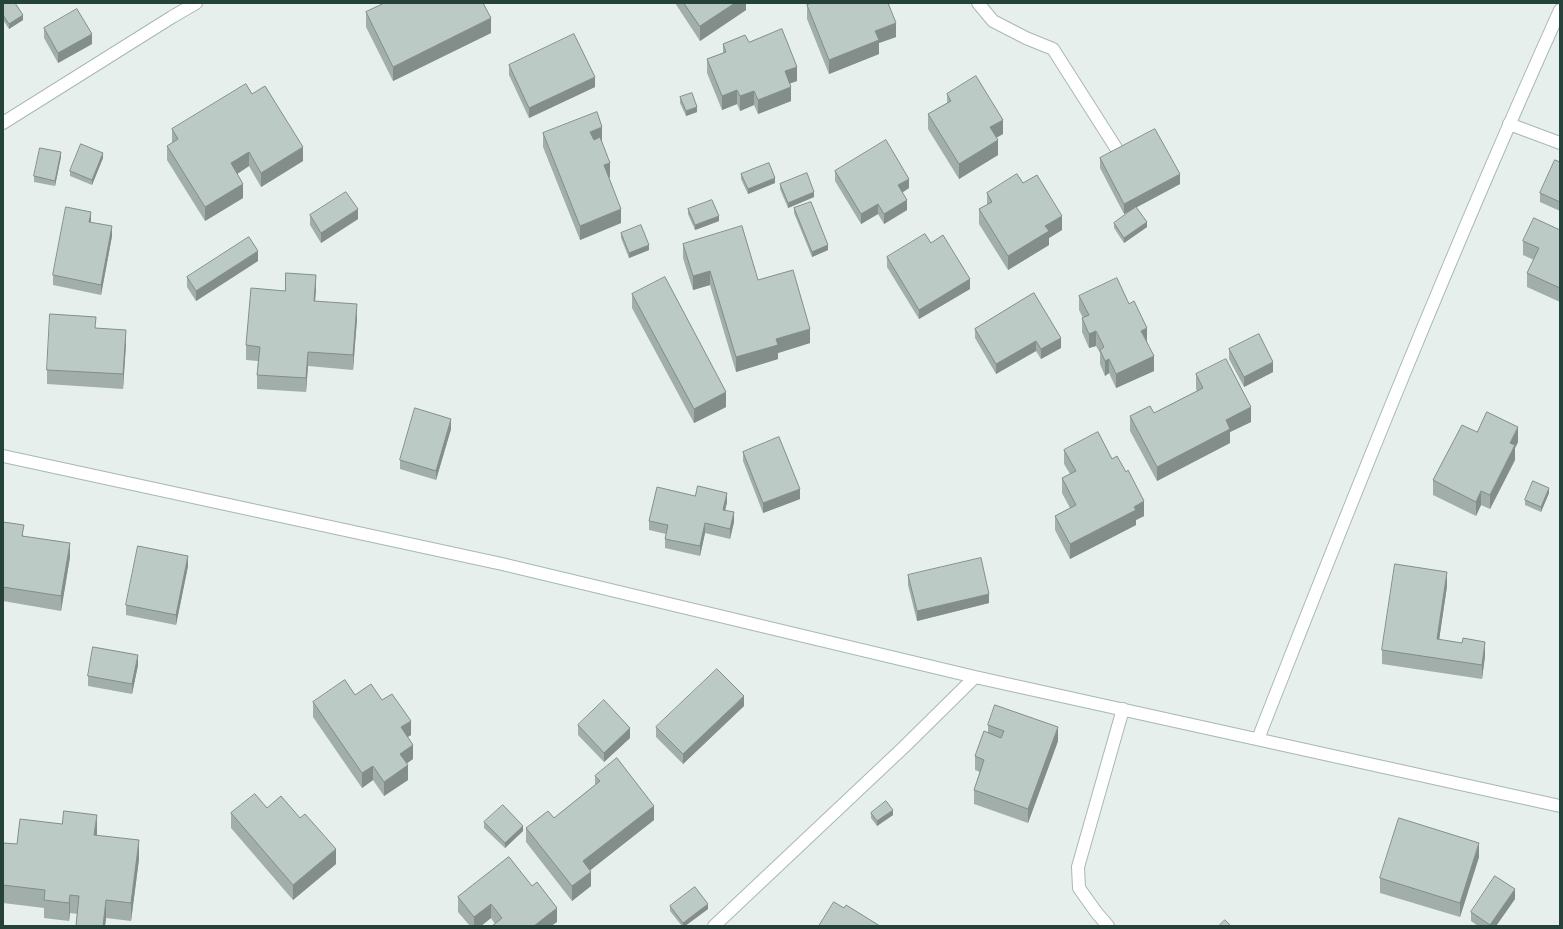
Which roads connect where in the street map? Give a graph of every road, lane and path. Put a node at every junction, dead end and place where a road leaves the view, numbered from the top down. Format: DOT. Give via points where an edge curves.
graph roads {
  1 [pos="196,3"];
  2 [pos="978,3"];
  3 [pos="1560,10"];
  4 [pos="3,123"];
  5 [pos="1509,124"];
  6 [pos="1560,143"];
  7 [pos="1116,148"];
  8 [pos="3,456"];
  9 [pos="974,677"];
  10 [pos="1123,709"];
  11 [pos="1258,739"];
  12 [pos="1560,806"];
  13 [pos="714,926"];
  14 [pos="1108,926"];
  1 -- 4 [label="street"];
  2 -- 7 [label="street" via="993,21 1053,49"];
  3 -- 5 [label="street"];
  5 -- 6 [label="street"];
  5 -- 11 [label="street" via="1352,501"];
  8 -- 9 [label="street" via="502,564"];
  9 -- 10 [label="street"];
  9 -- 13 [label="street" via="904,747"];
  10 -- 11 [label="street"];
  10 -- 14 [label="street" via="1078,867 1080,888"];
  11 -- 12 [label="street"];
}
